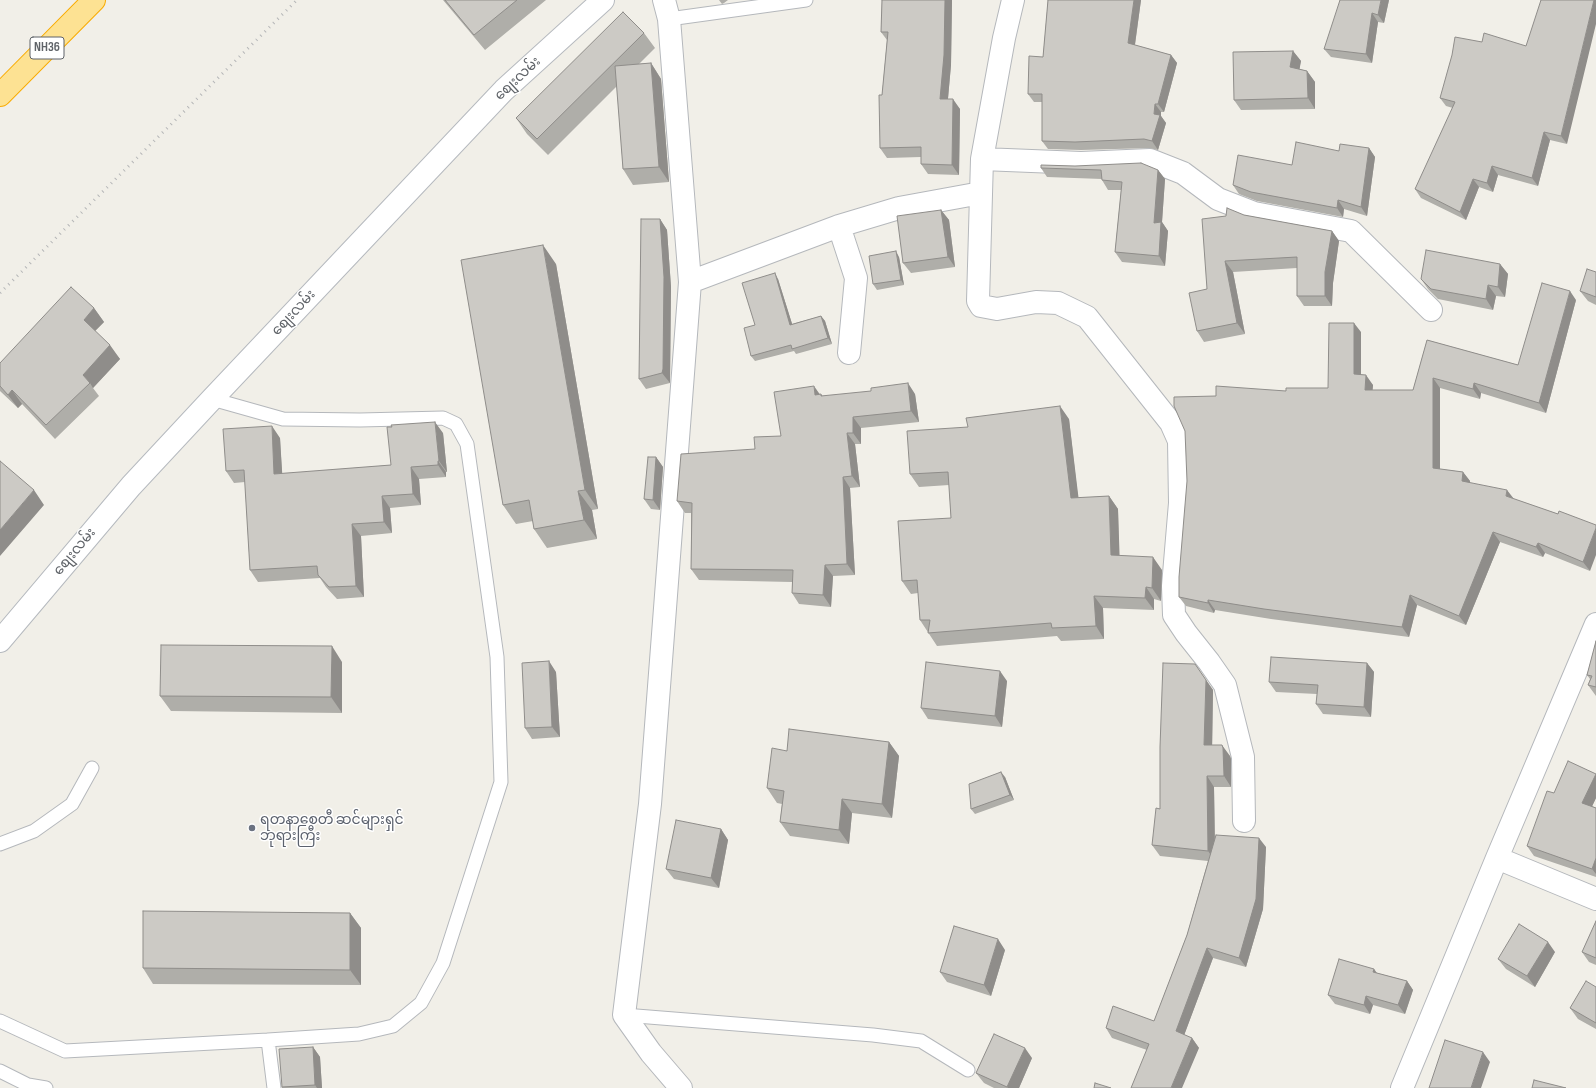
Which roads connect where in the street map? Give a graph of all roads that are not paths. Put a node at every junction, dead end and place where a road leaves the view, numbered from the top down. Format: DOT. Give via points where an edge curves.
graph roads {
  1 [pos="94,0"];
  2 [pos="603,0"];
  3 [pos="806,0"];
  4 [pos="1013,0"];
  5 [pos="666,9"];
  6 [pos="0,95"];
  7 [pos="982,159"];
  8 [pos="981,194"];
  9 [pos="839,226"];
  10 [pos="690,282"];
  11 [pos="1431,310"];
  12 [pos="849,353"];
  13 [pos="212,399"];
  14 [pos="1596,624"];
  15 [pos="0,641"];
  16 [pos="92,768"];
  17 [pos="1244,821"];
  18 [pos="0,844"];
  19 [pos="1497,858"];
  20 [pos="1596,899"];
  21 [pos="624,1015"];
  22 [pos="0,1021"];
  23 [pos="268,1040"];
  24 [pos="968,1070"];
  25 [pos="0,1071"];
  26 [pos="46,1088"];
  27 [pos="274,1088"];
  28 [pos="681,1088"];
  29 [pos="1402,1088"];
  1 -- 6 [label="highway, NH36"];
  2 -- 13 [label="street, စျေးလမ်း" via="504,90"];
  3 -- 5 [label="lane"];
  4 -- 7 [label="street"];
  5 -- 10 [label="street"];
  7 -- 8 [label="street"];
  7 -- 11 [label="street" via="1081,163 1150,160 1183,173 1218,199 1254,213 1351,231"];
  8 -- 9 [label="street" via="899,208"];
  8 -- 17 [label="street" via="978,301 981,306 997,309 1036,302 1058,303 1087,317 1171,423 1179,441 1180,503 1173,586 1174,615 1226,684 1243,757"];
  9 -- 10 [label="street"];
  9 -- 12 [label="street" via="856,278"];
  10 -- 21 [label="street" via="650,804"];
  13 -- 15 [label="street, စျေးလမ်း" via="131,486"];
  13 -- 23 [label="lane" via="282,419 443,418 456,424 467,444 497,657 501,782 443,963 421,1003 393,1026 359,1034"];
  14 -- 19 [label="street"];
  16 -- 18 [label="lane" via="72,804 34,831"];
  19 -- 20 [label="street"];
  19 -- 29 [label="street"];
  21 -- 24 [label="lane" via="921,1041"];
  21 -- 28 [label="street" via="651,1053"];
  22 -- 23 [label="lane" via="65,1051"];
  23 -- 27 [label="lane"];
  25 -- 26 [label="lane" via="28,1085"];
}
